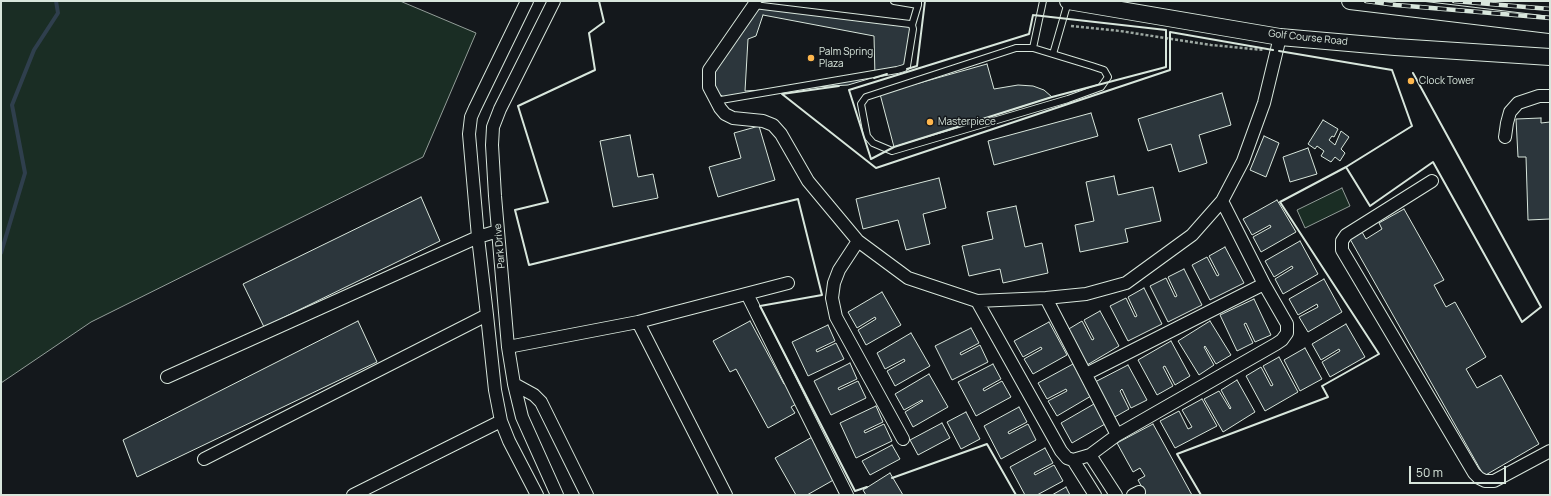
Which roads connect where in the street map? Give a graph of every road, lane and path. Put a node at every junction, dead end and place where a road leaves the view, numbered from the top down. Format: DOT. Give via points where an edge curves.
graph roads {
  1 [pos="527,1"];
  2 [pos="554,1"];
  3 [pos="894,1"];
  4 [pos="1043,1"];
  5 [pos="1068,1"];
  6 [pos="1350,1"];
  7 [pos="755,3"];
  8 [pos="918,3"];
  9 [pos="912,25"];
  10 [pos="1061,25"];
  11 [pos="1550,25"];
  12 [pos="1278,44"];
  13 [pos="1033,48"];
  14 [pos="1053,54"];
  15 [pos="1550,57"];
  16 [pos="1550,96"];
  17 [pos="715,101"];
  18 [pos="1505,137"];
  19 [pos="1432,181"];
  20 [pos="1222,201"];
  21 [pos="498,231"];
  22 [pos="478,237"];
  23 [pos="858,241"];
  24 [pos="788,283"];
  25 [pos="1264,284"];
  26 [pos="747,294"];
  27 [pos="1046,298"];
  28 [pos="977,301"];
  29 [pos="487,315"];
  30 [pos="638,322"];
  31 [pos="508,347"];
  32 [pos="1086,374"];
  33 [pos="167,377"];
  34 [pos="514,384"];
  35 [pos="501,421"];
  36 [pos="1117,435"];
  37 [pos="903,439"];
  38 [pos="1550,451"];
  39 [pos="1090,455"];
  40 [pos="204,459"];
  41 [pos="1073,460"];
  42 [pos="353,495"];
  43 [pos="536,495"];
  44 [pos="557,495"];
  45 [pos="587,495"];
  46 [pos="726,495"];
  47 [pos="847,495"];
  48 [pos="1095,495"];
  49 [pos="1116,495"];
  1 -- 22 [label="street, Park Drive" via="471,117 469,134"];
  2 -- 21 [label="street, Park Drive" via="493,127"];
  3 -- 8 [label="lane"];
  4 -- 13 [label="lane"];
  5 -- 10 [label="lane"];
  5 -- 12 [label="street, Golf Course Road"];
  6 -- 11 [label="street"];
  7 -- 9 [label="lane"];
  7 -- 17 [label="street" via="710,70 709,88"];
  8 -- 9 [label="lane"];
  9 -- 17 [label="lane" via="908,63 904,68"];
  10 -- 12 [label="path" via="1211,45"];
  10 -- 14 [label="lane"];
  12 -- 15 [label="street, Golf Course Road" via="1403,47"];
  12 -- 20 [label="street" via="1264,103 1243,161"];
  13 -- 14 [label="lane"];
  13 -- 14 [label="lane" via="1016,48 866,97 861,104 867,136 873,142 892,151 1068,99 1101,87 1108,76 1104,70"];
  16 -- 18 [label="street" via="1539,96 1518,103 1510,112"];
  17 -- 23 [label="street" via="733,118 763,121 773,125 781,134 808,181"];
  19 -- 38 [label="street" via="1346,235 1342,241 1342,250 1479,478 1494,481"];
  20 -- 25 [label="street"];
  20 -- 27 [label="street" via="1192,235 1126,283 1086,294"];
  21 -- 22 [label="street"];
  21 -- 31 [label="street, Park Drive"];
  22 -- 29 [label="street, Park Drive"];
  22 -- 33 [label="street"];
  23 -- 28 [label="street" via="908,278"];
  23 -- 37 [label="street" via="839,270 834,283 833,304 836,317"];
  24 -- 26 [label="street"];
  25 -- 32 [label="street"];
  25 -- 36 [label="street" via="1286,324 1287,333 1282,340"];
  26 -- 30 [label="street"];
  26 -- 47 [label="street"];
  27 -- 28 [label="street"];
  27 -- 32 [label="street"];
  28 -- 41 [label="street" via="1061,451"];
  29 -- 35 [label="street, Park Drive"];
  29 -- 40 [label="street"];
  30 -- 31 [label="street"];
  30 -- 46 [label="street"];
  31 -- 34 [label="street, Park Drive"];
  32 -- 36 [label="street"];
  34 -- 44 [label="street, Park Drive" via="522,417"];
  34 -- 45 [label="street" via="541,402"];
  35 -- 42 [label="street"];
  35 -- 43 [label="street, Park Drive"];
  36 -- 39 [label="street"];
  39 -- 41 [label="street"];
  39 -- 49 [label="street"];
  41 -- 48 [label="street"];
}
